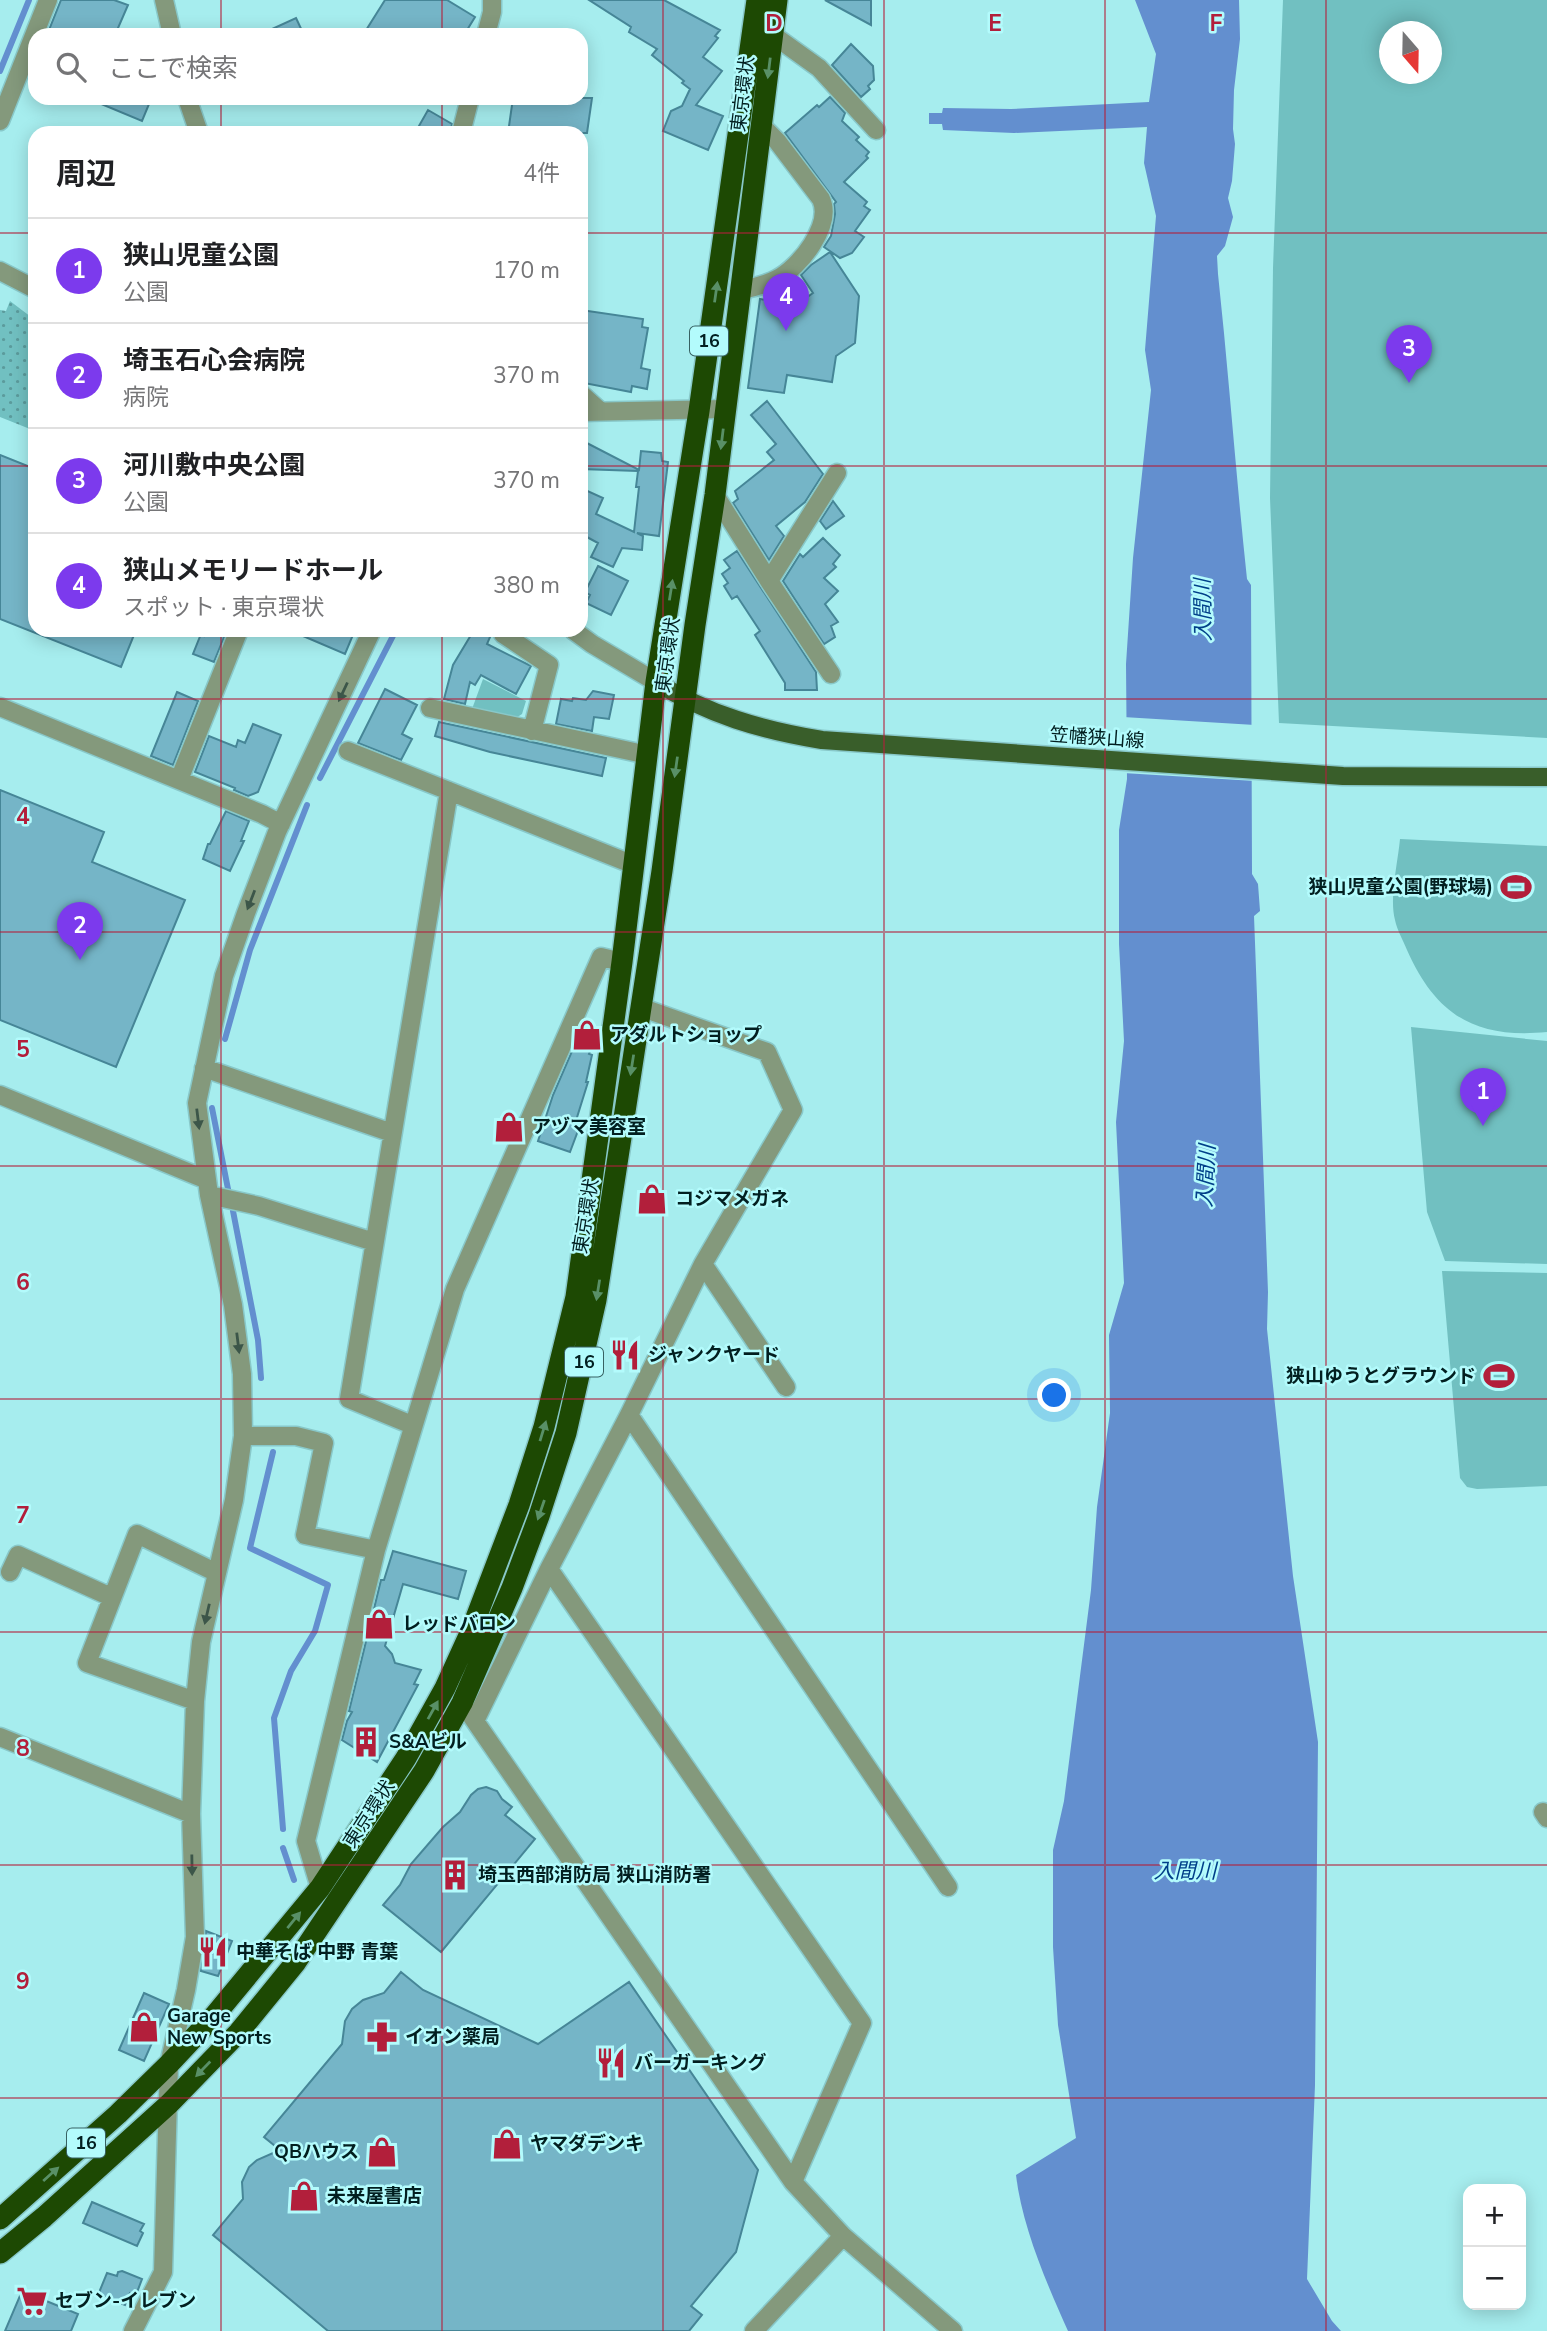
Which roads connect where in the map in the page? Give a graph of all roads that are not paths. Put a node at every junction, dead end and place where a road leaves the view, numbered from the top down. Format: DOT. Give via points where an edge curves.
graph roads {
  1 [pos="48,0"];
  2 [pos="164,0"];
  3 [pos="492,0"];
  4 [pos="777,0"];
  5 [pos="754,3"];
  6 [pos="37,28"];
  7 [pos="170,28"];
  8 [pos="488,28"];
  9 [pos="773,35"];
  10 [pos="28,50"];
  11 [pos="189,105"];
  12 [pos="468,105"];
  13 [pos="2,115"];
  14 [pos="197,126"];
  15 [pos="463,126"];
  16 [pos="762,126"];
  17 [pos="876,130"];
  18 [pos="0,271"];
  19 [pos="28,285"];
  20 [pos="741,291"];
  21 [pos="588,400"];
  22 [pos="725,409"];
  23 [pos="600,411"];
  24 [pos="699,411"];
  25 [pos="588,412"];
  26 [pos="837,473"];
  27 [pos="715,495"];
  28 [pos="769,581"];
  29 [pos="236,637"];
  30 [pos="369,637"];
  31 [pos="507,637"];
  32 [pos="583,637"];
  33 [pos="831,674"];
  34 [pos="656,681"];
  35 [pos="685,700"];
  36 [pos="0,707"];
  37 [pos="430,708"];
  38 [pos="532,731"];
  39 [pos="348,751"];
  40 [pos="648,755"];
  41 [pos="1547,777"];
  42 [pos="179,780"];
  43 [pos="449,791"];
  44 [pos="281,824"];
  45 [pos="634,865"];
  46 [pos="622,962"];
  47 [pos="640,1007"];
  48 [pos="204,1068"];
  49 [pos="0,1095"];
  50 [pos="393,1133"];
  51 [pos="208,1188"];
  52 [pos="374,1242"];
  53 [pos="702,1264"];
  54 [pos="786,1387"];
  55 [pos="629,1415"];
  56 [pos="412,1425"];
  57 [pos="243,1436"];
  58 [pos="376,1550"];
  59 [pos="549,1569"];
  60 [pos="10,1572"];
  61 [pos="217,1573"];
  62 [pos="111,1597"];
  63 [pos="195,1701"];
  64 [pos="462,1703"];
  65 [pos="475,1721"];
  66 [pos="0,1737"];
  67 [pos="191,1814"];
  68 [pos="948,1887"];
  69 [pos="320,1888"];
  70 [pos="169,2064"];
  71 [pos="169,2104"];
  72 [pos="793,2182"];
  73 [pos="0,2219"];
  74 [pos="843,2236"];
  75 [pos="0,2253"];
  76 [pos="136,2329"];
  77 [pos="754,2331"];
  78 [pos="953,2331"];
  1 -- 6 [label="street"];
  2 -- 7 [label="street"];
  3 -- 8 [label="street"];
  4 -- 9 [label="highway, 東京環状 / 16"];
  24 -- 5 [label="highway, 東京環状 / 16, one-way"];
  9 -- 16 [label="highway, 東京環状 / 16, one-way"];
  9 -- 17 [label="street" via="819,68"];
  10 -- 13 [label="street"];
  11 -- 14 [label="street"];
  12 -- 15 [label="street"];
  16 -- 20 [label="highway, 東京環状 / 16"];
  16 -- 20 [label="street" via="825,208 818,232 792,270"];
  18 -- 19 [label="street"];
  20 -- 22 [label="highway, 東京環状 / 16"];
  21 -- 23 [label="street"];
  22 -- 24 [label="street"];
  22 -- 27 [label="highway, 東京環状 / 16, one-way"];
  23 -- 24 [label="street"];
  23 -- 25 [label="street"];
  34 -- 24 [label="highway, 東京環状 / 16, one-way"];
  26 -- 28 [label="street"];
  27 -- 28 [label="street"];
  27 -- 35 [label="highway, 東京環状 / 16"];
  28 -- 33 [label="street"];
  29 -- 42 [label="street"];
  30 -- 44 [label="street, one-way"];
  31 -- 38 [label="street" via="549,665"];
  32 -- 34 [label="street"];
  34 -- 35 [label="main road, 笠幡狭山線"];
  34 -- 40 [label="highway, 東京環状 / 16"];
  35 -- 41 [label="main road, 笠幡狭山線" via="759,727 861,743 1343,776"];
  35 -- 47 [label="highway, 東京環状 / 16, one-way"];
  36 -- 42 [label="street"];
  37 -- 38 [label="street"];
  38 -- 40 [label="street"];
  39 -- 43 [label="street"];
  40 -- 45 [label="highway, 東京環状 / 16"];
  42 -- 44 [label="street"];
  43 -- 45 [label="street"];
  43 -- 50 [label="street"];
  44 -- 48 [label="street, one-way" via="224,976"];
  45 -- 46 [label="highway, 東京環状 / 16"];
  46 -- 56 [label="street" via="601,957 455,1289"];
  69 -- 46 [label="highway, 東京環状 / 16, one-way" via="407,1758 445,1688 519,1505 548,1413 576,1297"];
  47 -- 53 [label="street" via="767,1052 793,1110"];
  47 -- 64 [label="highway, 東京環状 / 16, one-way" via="596,1300 569,1419 512,1588"];
  48 -- 50 [label="street"];
  48 -- 51 [label="street, one-way" via="197,1103"];
  49 -- 51 [label="street"];
  50 -- 52 [label="street"];
  51 -- 52 [label="street"];
  51 -- 57 [label="street, one-way" via="233,1305 242,1374"];
  52 -- 56 [label="street" via="349,1399"];
  53 -- 54 [label="street"];
  53 -- 55 [label="street"];
  55 -- 59 [label="street"];
  55 -- 68 [label="street"];
  56 -- 58 [label="street"];
  57 -- 58 [label="street" via="296,1436 324,1443 306,1535"];
  57 -- 61 [label="street"];
  58 -- 69 [label="street" via="306,1841"];
  59 -- 65 [label="street"];
  59 -- 72 [label="street" via="862,2023"];
  60 -- 62 [label="street" via="18,1555"];
  61 -- 62 [label="street" via="137,1534"];
  61 -- 63 [label="street, one-way" via="201,1642"];
  62 -- 63 [label="street" via="87,1662"];
  63 -- 67 [label="street"];
  64 -- 65 [label="street"];
  64 -- 71 [label="highway, 東京環状 / 16, one-way" via="417,1783 296,1962 239,2032"];
  65 -- 72 [label="street"];
  66 -- 67 [label="street"];
  67 -- 70 [label="street, one-way" via="195,1937"];
  70 -- 69 [label="highway, 東京環状 / 16, one-way"];
  70 -- 71 [label="street"];
  73 -- 70 [label="highway, 東京環状 / 16, one-way"];
  71 -- 75 [label="highway, 東京環状 / 16"];
  71 -- 76 [label="street" via="163,2272"];
  72 -- 74 [label="street"];
  74 -- 77 [label="street"];
  74 -- 78 [label="street"];
}
